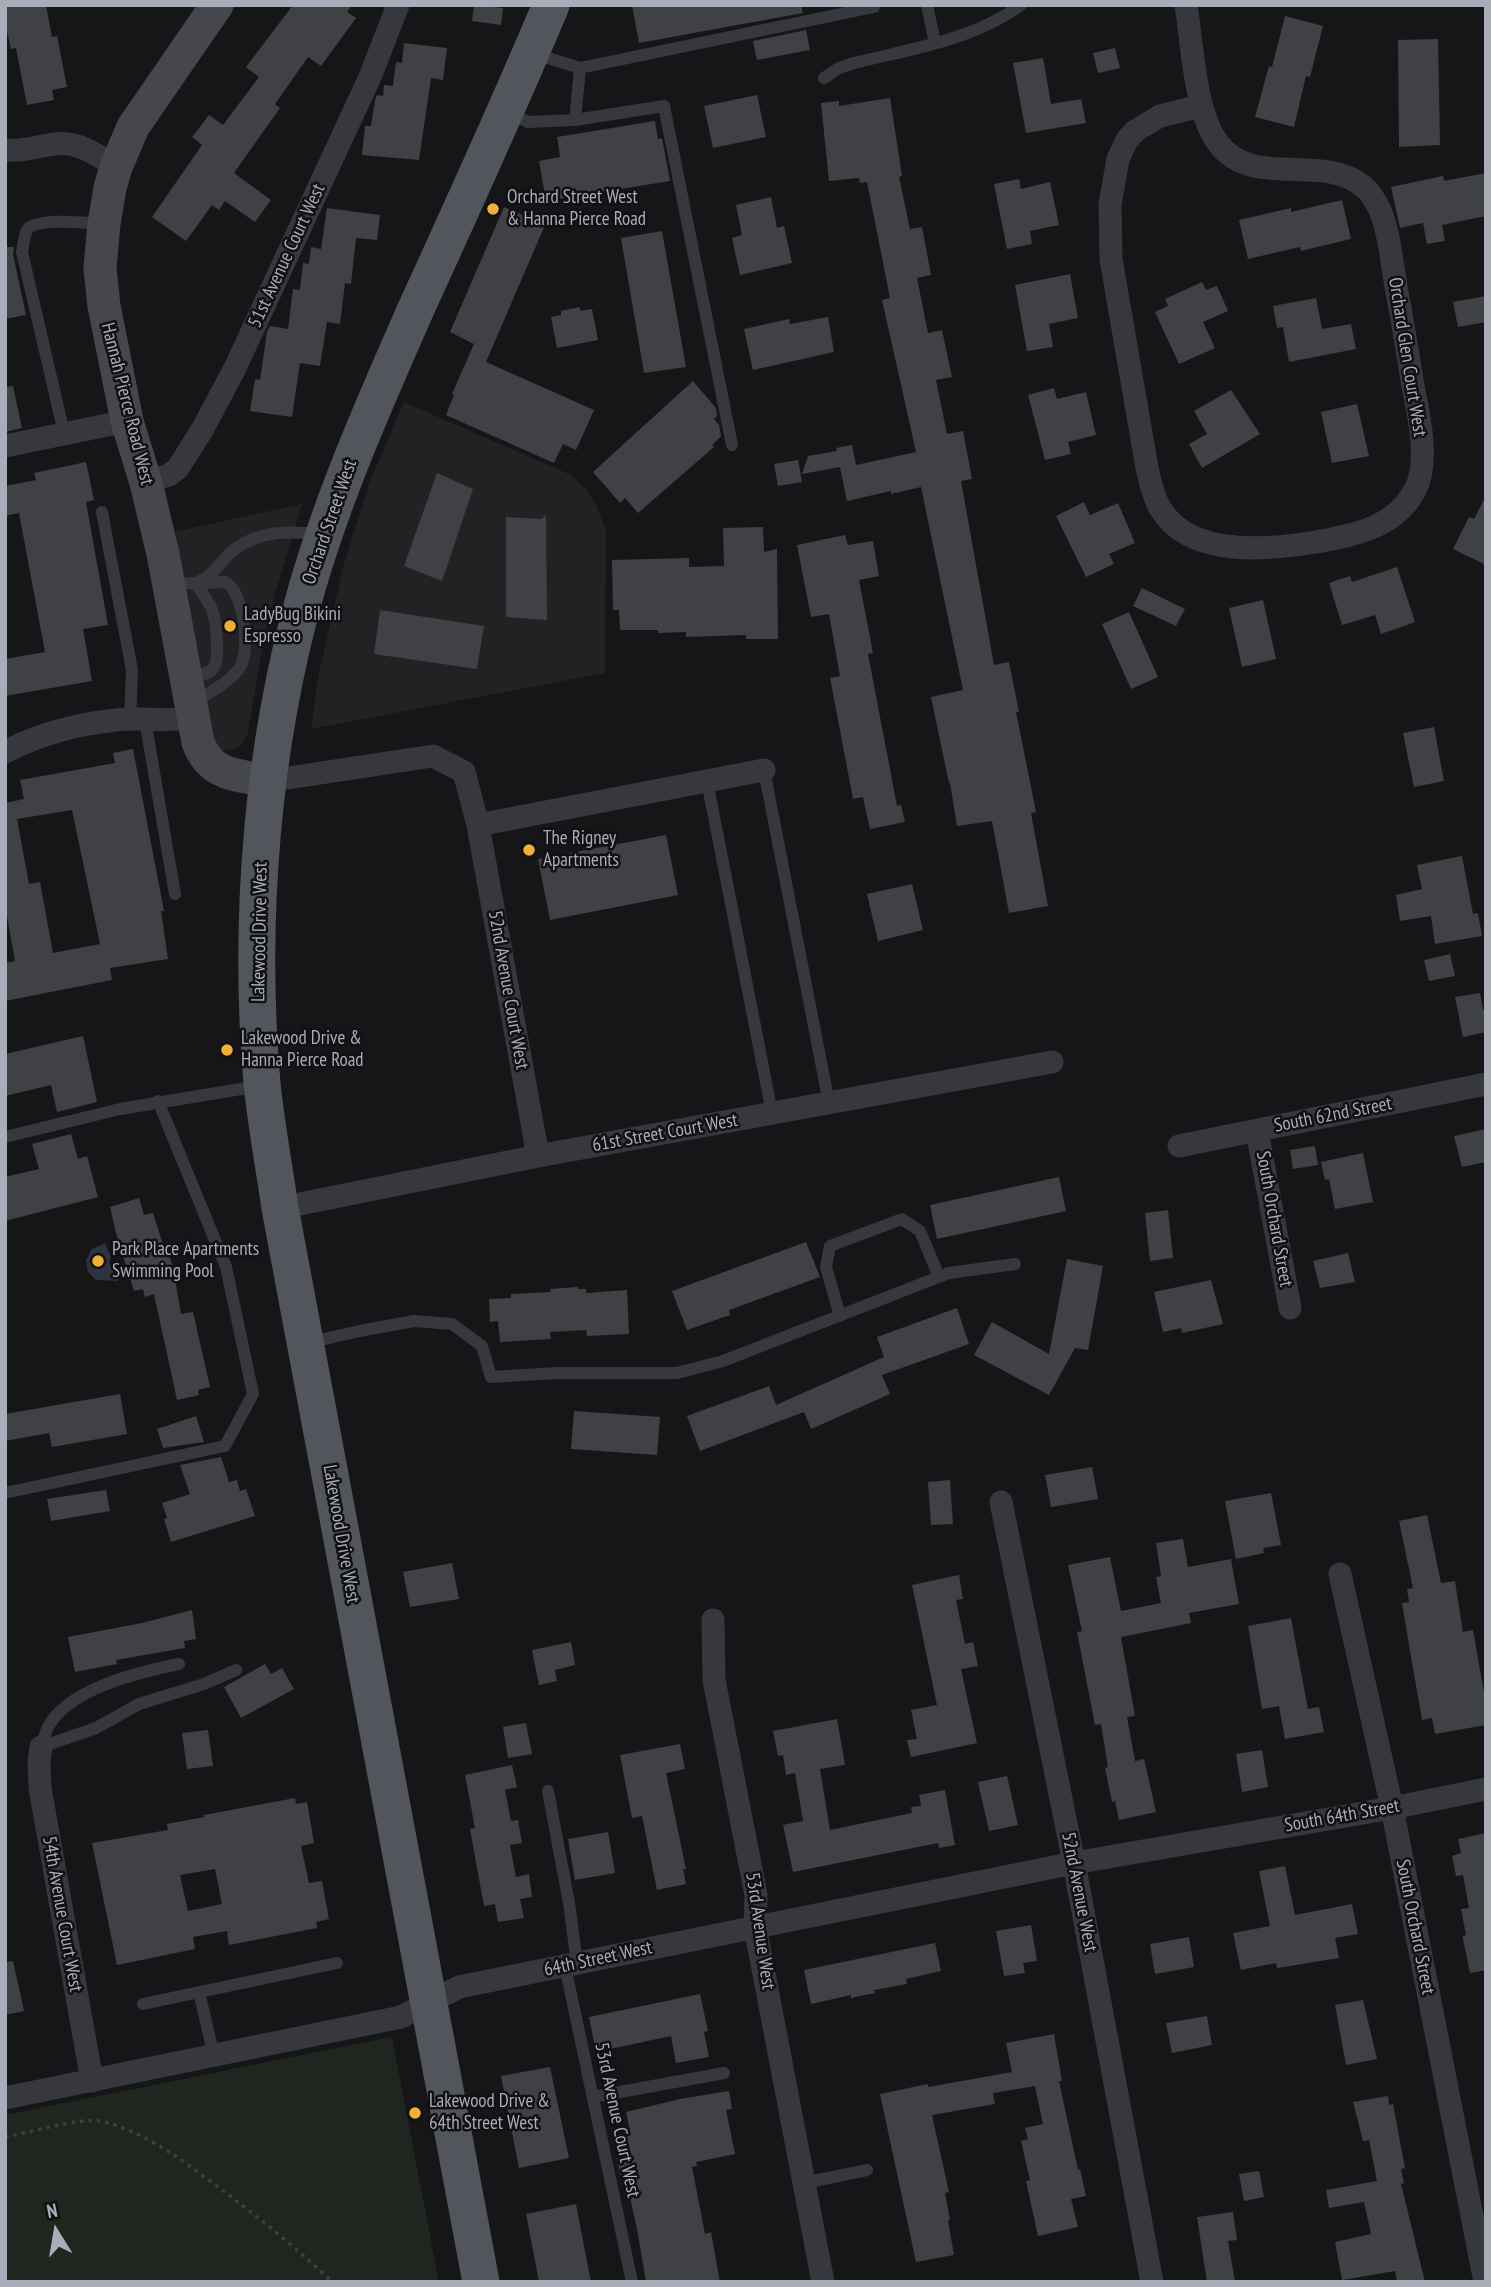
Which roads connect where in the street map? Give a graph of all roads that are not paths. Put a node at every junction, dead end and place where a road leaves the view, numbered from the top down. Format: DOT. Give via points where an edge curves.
graph roads {
  1 [pos="217,5"];
  2 [pos="398,5"];
  3 [pos="551,5"];
  4 [pos="874,5"];
  5 [pos="927,5"];
  6 [pos="1021,5"];
  7 [pos="1186,5"];
  8 [pos="935,43"];
  9 [pos="531,53"];
  10 [pos="580,68"];
  11 [pos="824,78"];
  12 [pos="1201,106"];
  13 [pos="505,111"];
  14 [pos="575,120"];
  15 [pos="5,150"];
  16 [pos="116,167"];
  17 [pos="104,224"];
  18 [pos="127,421"];
  19 [pos="64,433"];
  20 [pos="5,446"];
  21 [pos="732,446"];
  22 [pos="146,483"];
  23 [pos="102,512"];
  24 [pos="325,535"];
  25 [pos="182,584"];
  26 [pos="190,700"];
  27 [pos="138,720"];
  28 [pos="5,752"];
  29 [pos="764,769"];
  30 [pos="707,780"];
  31 [pos="268,781"];
  32 [pos="478,825"];
  33 [pos="176,894"];
  34 [pos="1052,1062"];
  35 [pos="1486,1084"];
  36 [pos="262,1085"];
  37 [pos="158,1101"];
  38 [pos="829,1103"];
  39 [pos="772,1113"];
  40 [pos="1257,1131"];
  41 [pos="5,1137"];
  42 [pos="1179,1146"];
  43 [pos="538,1156"];
  44 [pos="280,1208"];
  45 [pos="1015,1264"];
  46 [pos="939,1277"];
  47 [pos="1290,1308"];
  48 [pos="840,1316"];
  49 [pos="306,1344"];
  50 [pos="5,1493"];
  51 [pos="1001,1502"];
  52 [pos="1340,1574"];
  53 [pos="713,1620"];
  54 [pos="179,1664"];
  55 [pos="236,1670"];
  56 [pos="41,1747"];
  57 [pos="1486,1789"];
  58 [pos="548,1791"];
  59 [pos="1392,1808"];
  60 [pos="1197,1841"];
  61 [pos="1074,1863"];
  62 [pos="755,1927"];
  63 [pos="337,1963"];
  64 [pos="571,1965"];
  65 [pos="199,1992"];
  66 [pos="428,2002"];
  67 [pos="143,2004"];
  68 [pos="214,2056"];
  69 [pos="724,2073"];
  70 [pos="92,2081"];
  71 [pos="593,2097"];
  72 [pos="5,2098"];
  73 [pos="867,2170"];
  74 [pos="804,2183"];
  75 [pos="481,2282"];
  76 [pos="632,2282"];
  77 [pos="823,2282"];
  78 [pos="1152,2282"];
  79 [pos="1485,2282"];
  1 -- 16 [label="street, Hannah Pierce Road West" via="143,109"];
  2 -- 22 [label="street, 51st Avenue Court West" via="370,77 236,368 178,468"];
  3 -- 9 [label="main road, Orchard Street West"];
  4 -- 10 [label="lane"];
  5 -- 8 [label="lane"];
  6 -- 8 [label="lane" via="986,26"];
  7 -- 12 [label="street, Orchard Glen Court West"];
  8 -- 11 [label="lane" via="839,68"];
  9 -- 10 [label="lane"];
  9 -- 13 [label="main road, Orchard Street West"];
  10 -- 14 [label="lane"];
  12 -- 12 [label="street, Orchard Glen Court West" via="1216,140 1232,156 1265,167 1347,176 1367,190 1380,211 1403,322 1422,453 1415,490 1395,514 1374,527 1304,544 1238,548 1189,534 1168,518 1156,500 1111,259 1110,204 1118,159 1135,131 1160,117"];
  13 -- 14 [label="lane" via="528,122"];
  13 -- 24 [label="main road, Orchard Street West" via="375,401"];
  14 -- 21 [label="lane" via="664,106"];
  15 -- 16 [label="street" via="74,145"];
  16 -- 17 [label="street, Hannah Pierce Road West"];
  17 -- 18 [label="street, Hannah Pierce Road West" via="101,281"];
  17 -- 19 [label="lane" via="33,225 22,252"];
  18 -- 19 [label="street"];
  18 -- 22 [label="street, Hannah Pierce Road West"];
  19 -- 20 [label="street"];
  22 -- 25 [label="street, Hannah Pierce Road West"];
  23 -- 27 [label="lane"];
  24 -- 25 [label="lane" via="290,531 262,536 236,549 208,578"];
  24 -- 31 [label="main road, Orchard Street West" via="291,650"];
  25 -- 26 [label="street, Hannah Pierce Road West"];
  25 -- 26 [label="lane" via="225,582 235,590 243,614 243,662 230,678"];
  26 -- 27 [label="street"];
  26 -- 31 [label="street, Hannah Pierce Road West" via="201,750 211,764 230,774"];
  27 -- 28 [label="street" via="57,732"];
  27 -- 33 [label="lane"];
  29 -- 30 [label="street"];
  29 -- 38 [label="lane"];
  30 -- 32 [label="street"];
  30 -- 39 [label="lane"];
  31 -- 32 [label="street" via="433,756 464,772"];
  31 -- 36 [label="main road, Lakewood Drive West" via="258,937"];
  32 -- 43 [label="street, 52nd Avenue Court West"];
  34 -- 38 [label="street, 61st Street Court West"];
  35 -- 40 [label="street, South 62nd Street"];
  36 -- 37 [label="lane"];
  36 -- 44 [label="main road, Lakewood Drive West"];
  37 -- 41 [label="lane"];
  37 -- 50 [label="lane" via="226,1267 253,1394 226,1446"];
  38 -- 39 [label="street, 61st Street Court West"];
  39 -- 43 [label="street, 61st Street Court West"];
  40 -- 42 [label="street, South 62nd Street"];
  40 -- 47 [label="street, South Orchard Street"];
  43 -- 44 [label="street, 61st Street Court West"];
  44 -- 49 [label="main road, Lakewood Drive West"];
  45 -- 46 [label="lane"];
  46 -- 48 [label="lane"];
  46 -- 48 [label="lane" via="920,1231 902,1219 830,1246 825,1267"];
  48 -- 49 [label="lane" via="723,1361 677,1373 491,1377 482,1346 453,1324 414,1321"];
  49 -- 66 [label="main road, Lakewood Drive West"];
  51 -- 61 [label="street, 52nd Avenue West"];
  52 -- 59 [label="street, South Orchard Street"];
  53 -- 62 [label="street, 53rd Avenue West" via="714,1680 756,1895"];
  54 -- 56 [label="lane" via="128,1676 72,1702 51,1722"];
  55 -- 56 [label="lane" via="139,1704 96,1728"];
  56 -- 70 [label="street, 54th Avenue Court West" via="40,1788"];
  57 -- 59 [label="street, South 64th Street"];
  58 -- 64 [label="lane, 53rd Avenue Court West" via="569,1903"];
  59 -- 60 [label="street, South 64th Street"];
  59 -- 79 [label="street, South Orchard Street"];
  60 -- 61 [label="street, 64th Street West"];
  61 -- 62 [label="street, 64th Street West"];
  61 -- 78 [label="street, 52nd Avenue West"];
  62 -- 64 [label="street, 64th Street West"];
  62 -- 74 [label="street, 53rd Avenue West"];
  63 -- 65 [label="lane"];
  64 -- 66 [label="street, 64th Street West" via="459,1987"];
  64 -- 71 [label="lane, 53rd Avenue Court West"];
  65 -- 67 [label="lane"];
  65 -- 68 [label="lane"];
  66 -- 68 [label="street, 64th Street West" via="401,2017"];
  66 -- 75 [label="main road, Lakewood Drive West"];
  68 -- 70 [label="street, 64th Street West"];
  69 -- 71 [label="lane"];
  70 -- 72 [label="street, 64th Street West"];
  71 -- 76 [label="lane, 53rd Avenue Court West"];
  73 -- 74 [label="lane"];
  74 -- 77 [label="street, 53rd Avenue West"];
}
